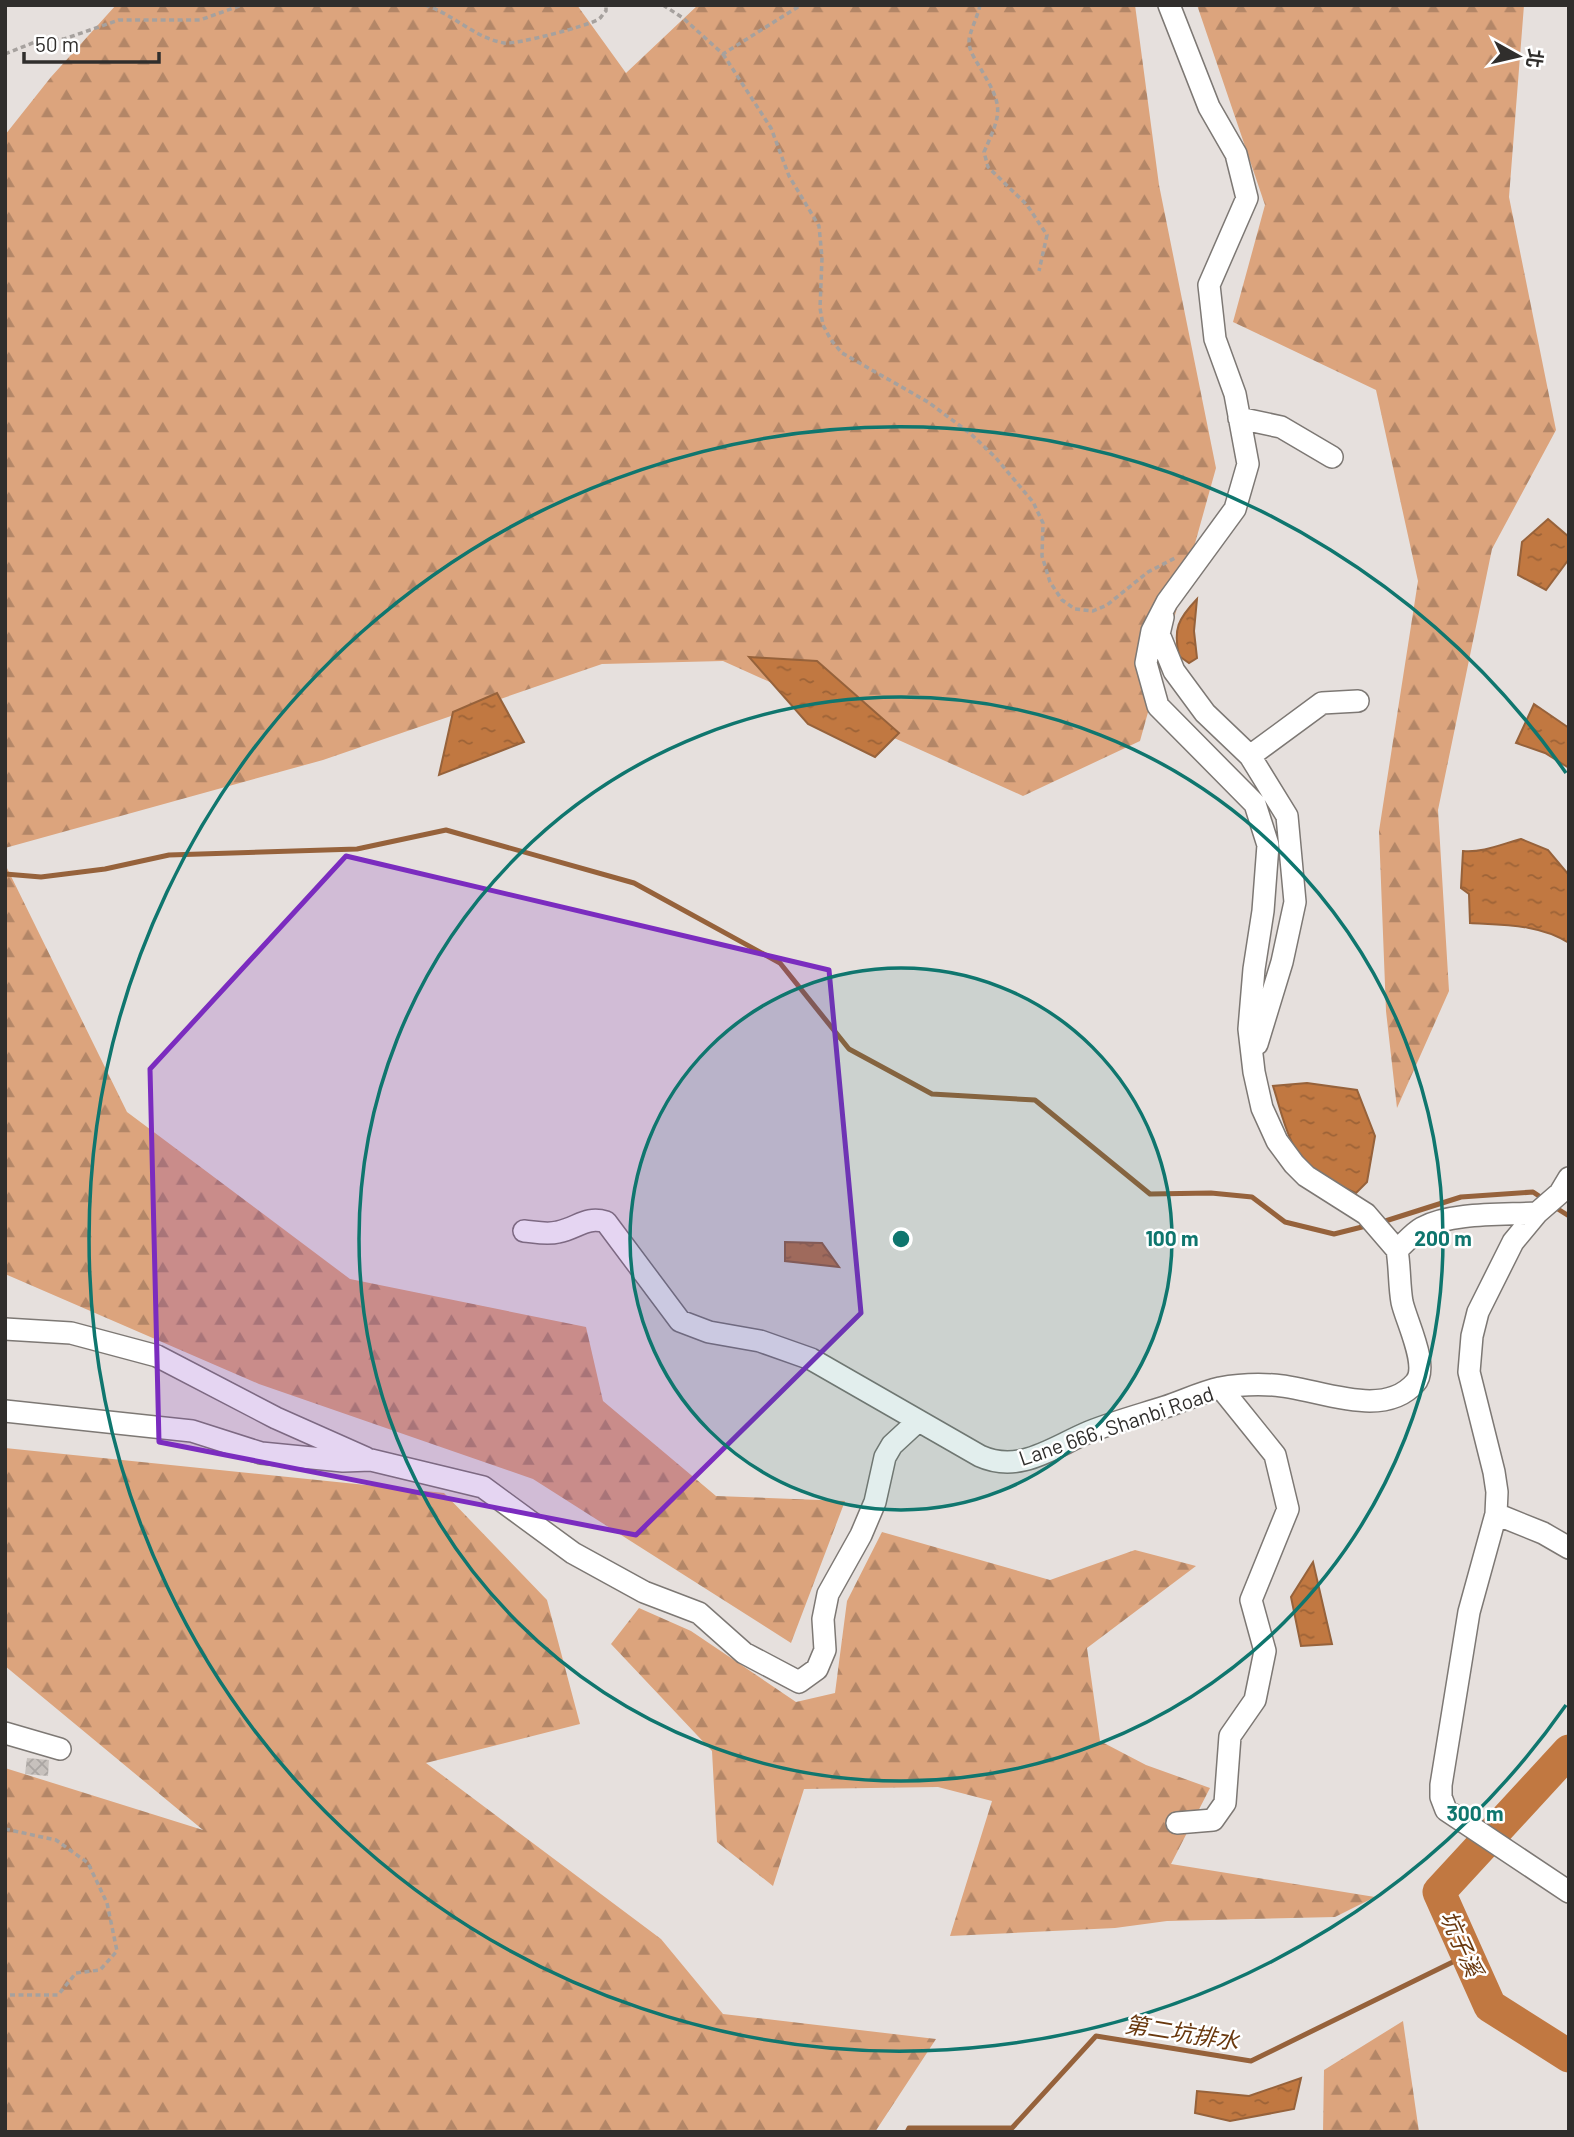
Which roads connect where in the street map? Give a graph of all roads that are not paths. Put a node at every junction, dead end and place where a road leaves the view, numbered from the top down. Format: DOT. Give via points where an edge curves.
graph roads {
  1 [pos="1169,5"];
  2 [pos="1239,418"];
  3 [pos="1332,457"];
  4 [pos="1167,602"];
  5 [pos="1358,701"];
  6 [pos="1250,756"];
  7 [pos="1252,1059"];
  8 [pos="1564,1185"];
  9 [pos="1540,1210"];
  10 [pos="524,1231"];
  11 [pos="1397,1250"];
  12 [pos="5,1329"];
  13 [pos="1221,1388"];
  14 [pos="5,1411"];
  15 [pos="918,1421"];
  16 [pos="371,1460"];
  17 [pos="1496,1514"];
  18 [pos="1569,1548"];
  19 [pos="5,1733"];
  20 [pos="60,1749"];
  21 [pos="1177,1823"];
  22 [pos="1569,1892"];
  1 -- 2 [label="street" via="1209,107 1236,154 1247,198 1209,285 1215,339"];
  2 -- 3 [label="street" via="1281,427"];
  2 -- 4 [label="street" via="1248,464 1235,509"];
  4 -- 6 [label="street" via="1159,634 1174,671 1205,713"];
  4 -- 7 [label="street" via="1152,631 1146,663 1158,706 1255,804 1268,845 1249,1029"];
  5 -- 6 [label="street" via="1322,703"];
  6 -- 7 [label="street" via="1287,816 1295,902"];
  7 -- 11 [label="street" via="1262,1108 1294,1164 1360,1210"];
  8 -- 9 [label="street"];
  9 -- 11 [label="street" via="1442,1222 1422,1228"];
  9 -- 17 [label="street" via="1514,1242 1495,1277 1472,1336 1469,1372 1494,1472"];
  10 -- 15 [label="street, Lane 666, Shanbi Road" via="556,1233 589,1219 606,1223 680,1321 811,1359"];
  11 -- 13 [label="street, Lane 666, Shanbi Road" via="1402,1305 1420,1369 1418,1381 1403,1395 1362,1401 1274,1385"];
  12 -- 16 [label="street" via="71,1333 157,1356 276,1418"];
  13 -- 15 [label="street, Lane 666, Shanbi Road" via="1090,1432 1037,1457 1006,1463 980,1456"];
  13 -- 21 [label="street" via="1275,1455 1288,1509 1251,1600 1265,1651 1255,1700 1230,1736 1225,1803 1213,1819"];
  14 -- 16 [label="street" via="192,1431 261,1453"];
  15 -- 16 [label="street" via="885,1457 875,1502 828,1594 823,1619 825,1650 817,1669 799,1682 744,1653 699,1613 644,1592 573,1553 483,1487"];
  17 -- 18 [label="street"];
  17 -- 22 [label="street" via="1469,1612 1441,1797 1446,1810"];
  19 -- 20 [label="street"];
}
